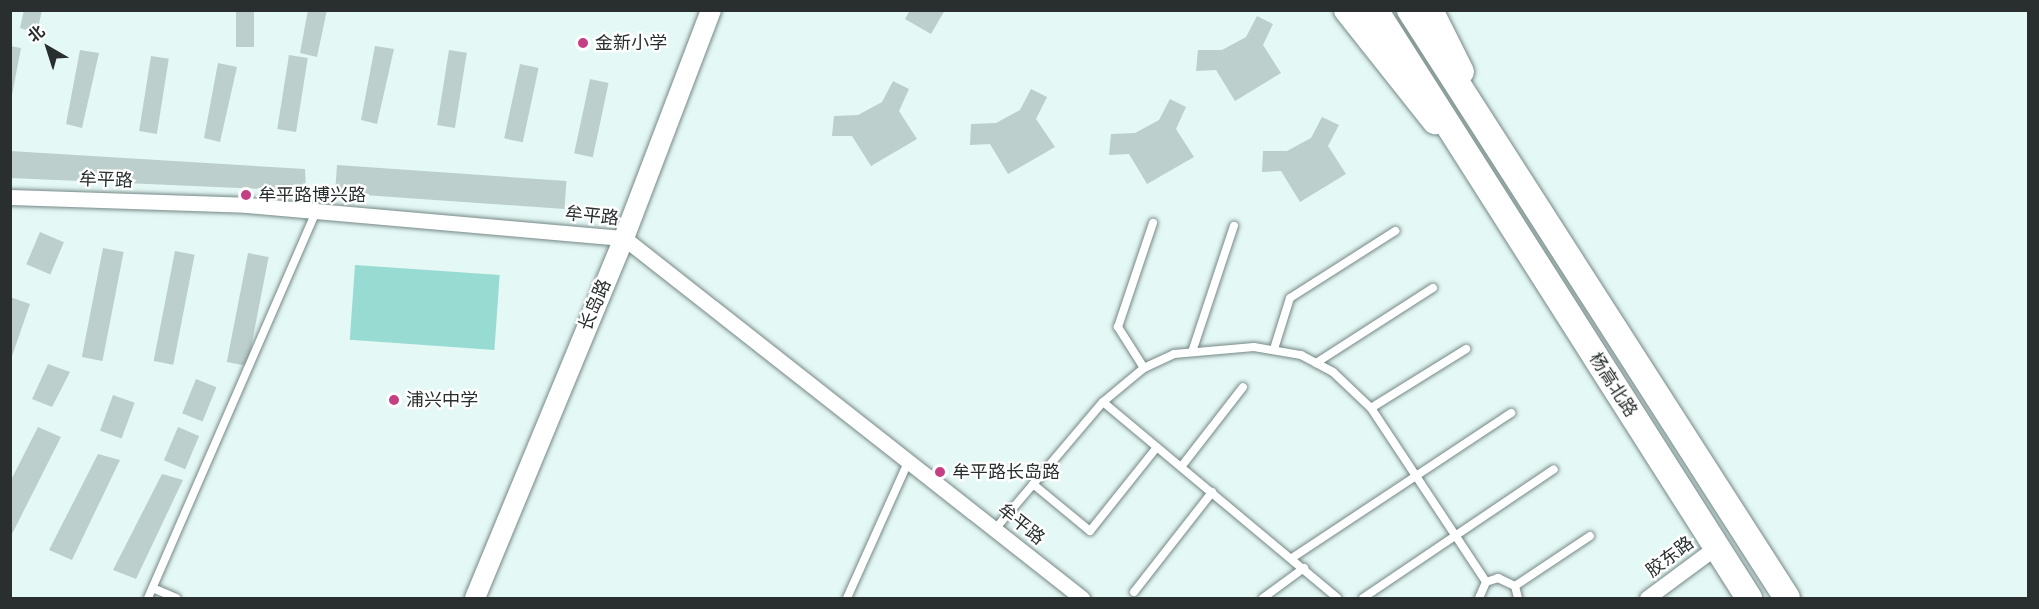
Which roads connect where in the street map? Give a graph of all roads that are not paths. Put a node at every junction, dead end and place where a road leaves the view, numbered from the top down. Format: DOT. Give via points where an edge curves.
graph roads {
  1 [pos="711,10"];
  2 [pos="1347,10"];
  3 [pos="1376,10"];
  4 [pos="1410,10"];
  5 [pos="1430,10"];
  6 [pos="1503,156"];
  7 [pos="1476,172"];
  8 [pos="10,197"];
  9 [pos="316,211"];
  10 [pos="1153,223"];
  11 [pos="1234,226"];
  12 [pos="1395,231"];
  13 [pos="624,238"];
  14 [pos="1433,288"];
  15 [pos="1274,349"];
  16 [pos="1466,349"];
  17 [pos="1192,352"];
  18 [pos="1316,363"];
  19 [pos="1144,368"];
  20 [pos="1243,387"];
  21 [pos="1103,402"];
  22 [pos="1371,408"];
  23 [pos="1511,413"];
  24 [pos="1157,447"];
  25 [pos="909,459"];
  26 [pos="1181,467"];
  27 [pos="1554,469"];
  28 [pos="1416,476"];
  29 [pos="1033,484"];
  30 [pos="1212,492"];
  31 [pos="996,528"];
  32 [pos="1743,529"];
  33 [pos="1455,536"];
  34 [pos="1590,536"];
  35 [pos="1716,547"];
  36 [pos="1292,558"];
  37 [pos="1304,568"];
  38 [pos="1486,582"];
  39 [pos="1515,586"];
  40 [pos="155,589"];
  41 [pos="1134,592"];
  42 [pos="148,598"];
  43 [pos="176,598"];
  44 [pos="475,598"];
  45 [pos="847,598"];
  46 [pos="1082,598"];
  47 [pos="1263,598"];
  48 [pos="1336,598"];
  49 [pos="1363,598"];
  50 [pos="1479,598"];
  51 [pos="1518,598"];
  52 [pos="1647,598"];
  53 [pos="1749,598"];
  54 [pos="1787,598"];
  55 [pos="1797,598"];
  1 -- 13 [label="street, 长岛路"];
  2 -- 7 [label="main road, 杨高北路"];
  3 -- 7 [label="main road, 杨高北路"];
  4 -- 6 [label="main road, 杨高北路"];
  5 -- 6 [label="main road, 杨高北路"];
  6 -- 32 [label="main road, 杨高北路"];
  7 -- 35 [label="main road, 杨高北路"];
  8 -- 9 [label="street, 牟平路" via="246,204"];
  9 -- 13 [label="street, 牟平路"];
  9 -- 40 [label="lane"];
  10 -- 19 [label="lane" via="1118,327"];
  11 -- 17 [label="lane"];
  12 -- 15 [label="lane" via="1290,298"];
  13 -- 25 [label="street, 牟平路"];
  13 -- 44 [label="street, 长岛路"];
  14 -- 18 [label="lane"];
  15 -- 17 [label="lane"];
  15 -- 18 [label="lane"];
  16 -- 22 [label="lane"];
  17 -- 19 [label="lane" via="1174,354"];
  18 -- 22 [label="lane" via="1341,379"];
  19 -- 21 [label="lane"];
  20 -- 26 [label="lane"];
  21 -- 24 [label="lane"];
  21 -- 29 [label="lane"];
  22 -- 28 [label="lane"];
  23 -- 28 [label="lane"];
  24 -- 26 [label="lane"];
  24 -- 29 [label="lane" via="1089,531"];
  25 -- 31 [label="street, 牟平路"];
  25 -- 45 [label="lane"];
  26 -- 30 [label="lane"];
  27 -- 33 [label="lane"];
  28 -- 33 [label="lane"];
  28 -- 36 [label="lane"];
  29 -- 31 [label="lane"];
  30 -- 36 [label="lane"];
  30 -- 41 [label="lane"];
  31 -- 46 [label="street, 牟平路"];
  32 -- 54 [label="main road, 杨高北路"];
  32 -- 55 [label="main road, 杨高北路"];
  33 -- 38 [label="lane"];
  33 -- 49 [label="lane"];
  34 -- 39 [label="lane"];
  35 -- 52 [label="street, 胶东路"];
  35 -- 53 [label="main road, 杨高北路"];
  36 -- 37 [label="lane"];
  37 -- 47 [label="lane"];
  37 -- 48 [label="lane"];
  38 -- 39 [label="lane" via="1505,579"];
  38 -- 50 [label="lane"];
  39 -- 51 [label="lane"];
  40 -- 42 [label="lane"];
  40 -- 43 [label="lane"];
}
